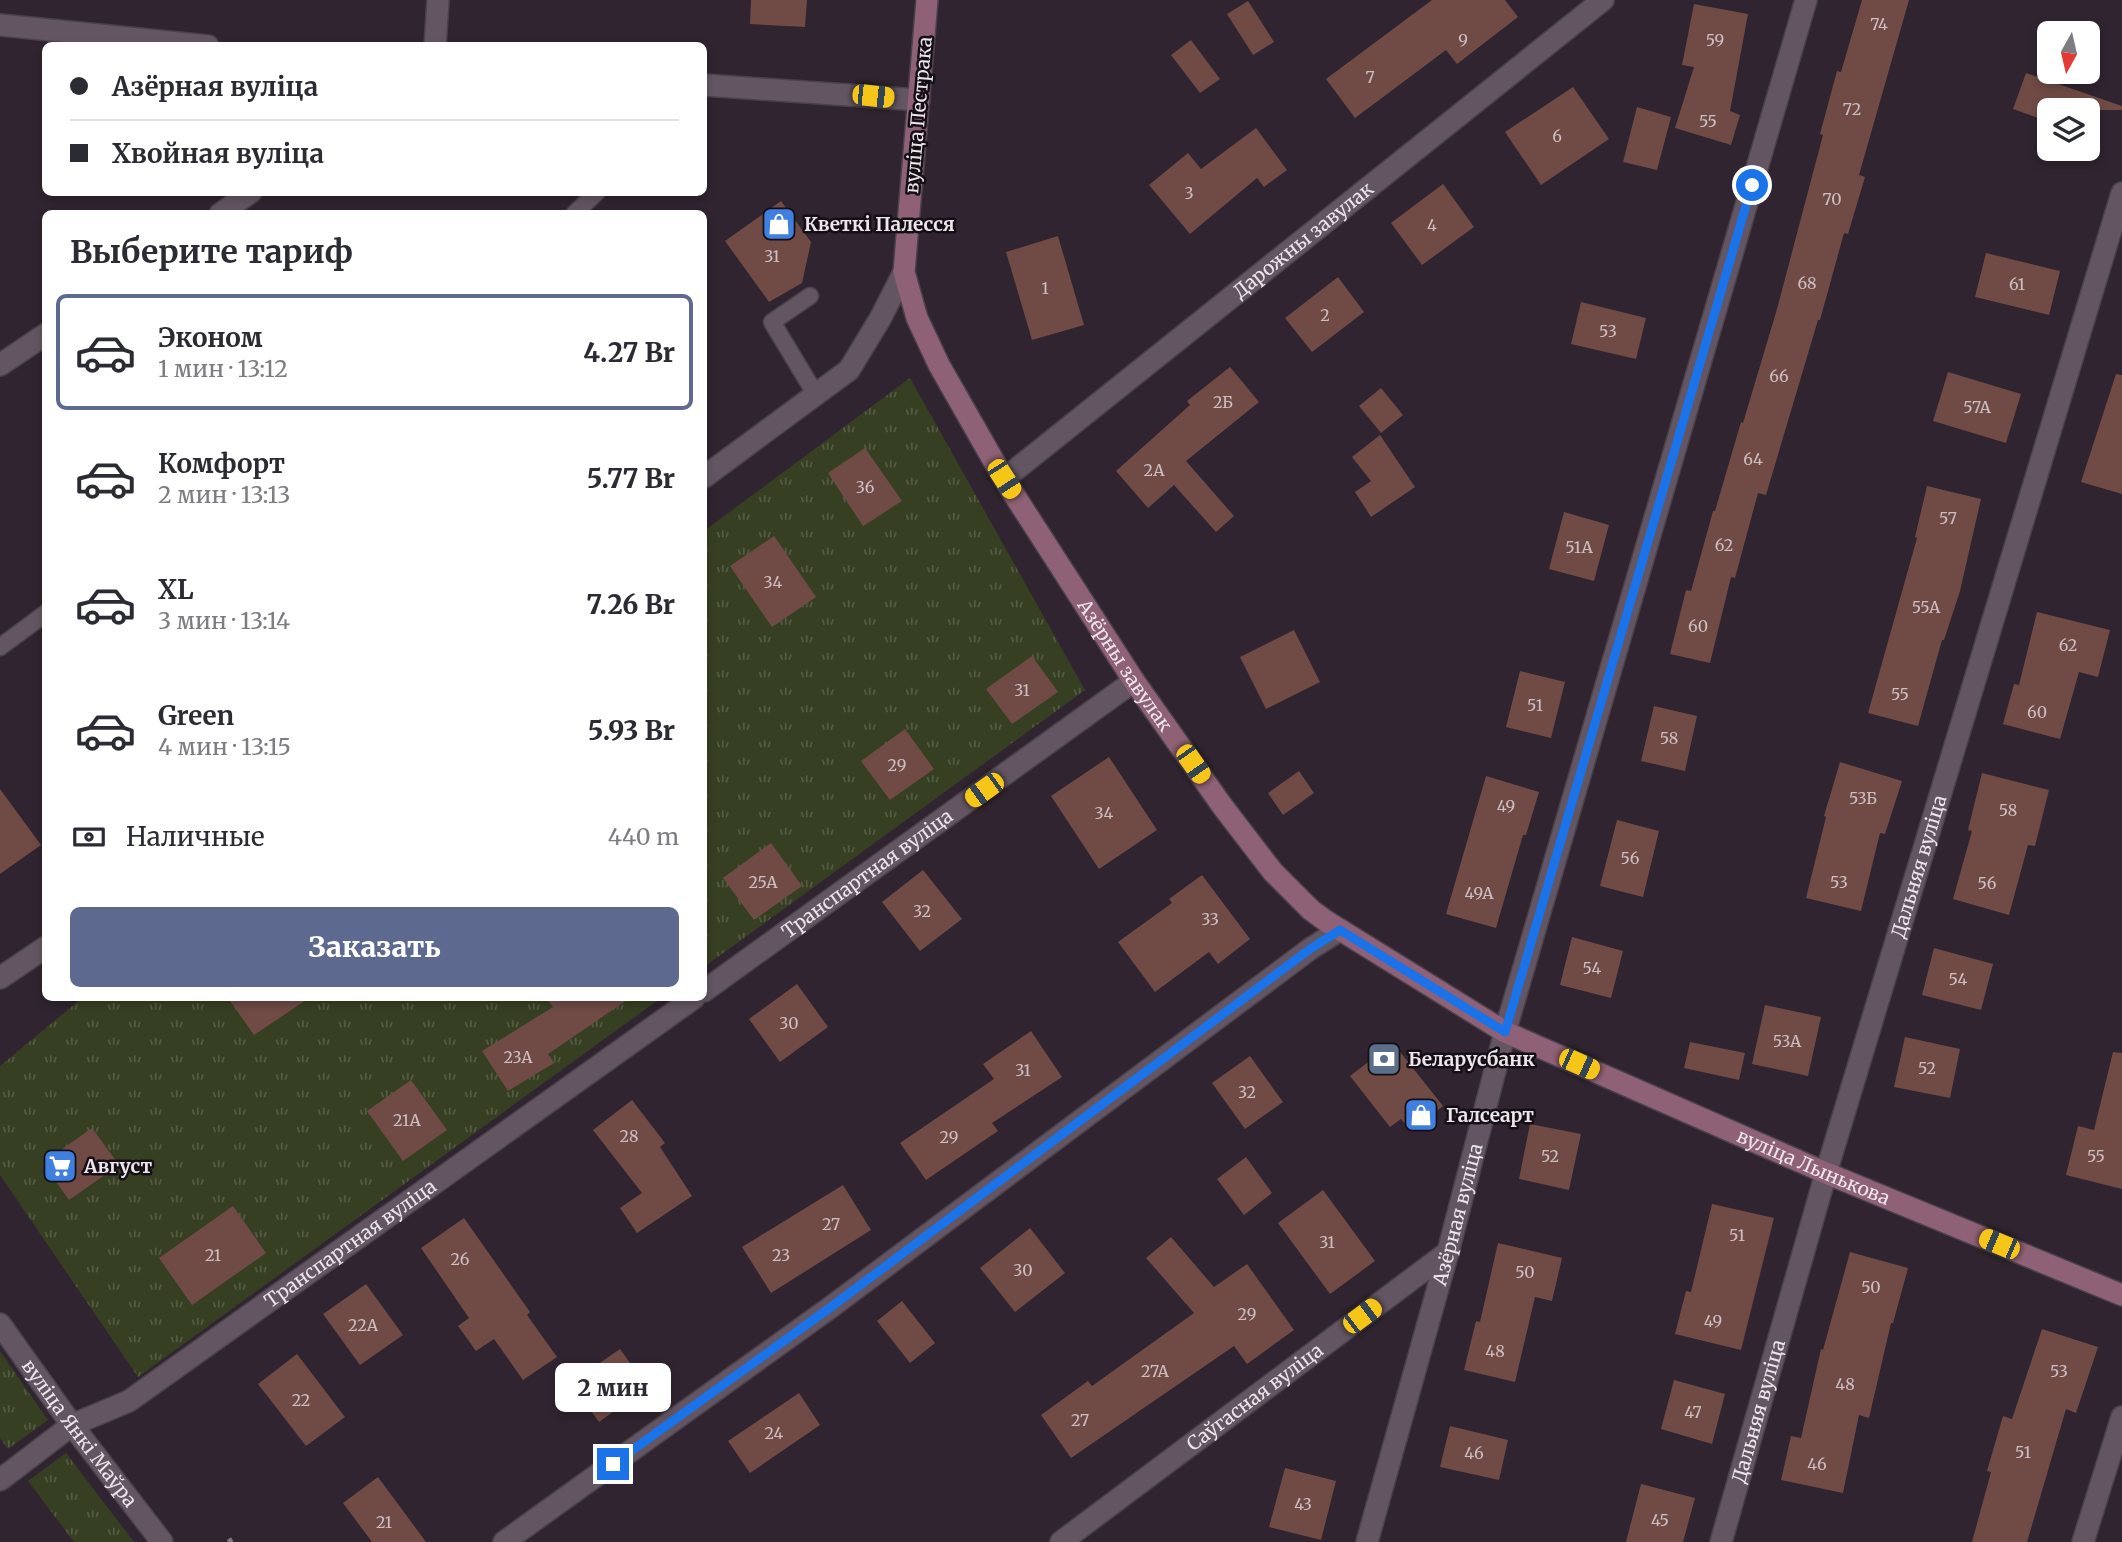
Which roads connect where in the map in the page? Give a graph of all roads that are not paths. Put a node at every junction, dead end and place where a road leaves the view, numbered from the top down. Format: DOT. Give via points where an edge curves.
graph roads {
  1 [pos="438,0"];
  2 [pos="927,0"];
  3 [pos="1603,0"];
  4 [pos="1806,0"];
  5 [pos="0,25"];
  6 [pos="168,42"];
  7 [pos="435,42"];
  8 [pos="707,89"];
  9 [pos="919,100"];
  10 [pos="2122,193"];
  11 [pos="245,196"];
  12 [pos="593,196"];
  13 [pos="226,210"];
  14 [pos="578,210"];
  15 [pos="904,272"];
  16 [pos="810,296"];
  17 [pos="42,337"];
  18 [pos="0,365"];
  19 [pos="816,395"];
  20 [pos="707,475"];
  21 [pos="1004,479"];
  22 [pos="42,616"];
  23 [pos="0,647"];
  24 [pos="1134,681"];
  25 [pos="1340,930"];
  26 [pos="42,950"];
  27 [pos="0,978"];
  28 [pos="707,989"];
  29 [pos="690,1001"];
  30 [pos="1505,1032"];
  31 [pos="1826,1172"];
  32 [pos="1448,1252"];
  33 [pos="2122,1295"];
  34 [pos="0,1324"];
  35 [pos="2122,1417"];
  36 [pos="72,1424"];
  37 [pos="0,1480"];
  38 [pos="162,1542"];
  39 [pos="504,1542"];
  40 [pos="1061,1542"];
  41 [pos="1367,1542"];
  42 [pos="1721,1542"];
  43 [pos="2083,1542"];
  1 -- 7 [label="street"];
  2 -- 9 [label="street, вуліца Пестрака"];
  3 -- 21 [label="street, Дарожны завулак"];
  4 -- 30 [label="street, Азёрная вуліца"];
  5 -- 6 [label="street"];
  8 -- 9 [label="street"];
  9 -- 15 [label="street, вуліца Пестрака"];
  10 -- 31 [label="street, Дальняя вуліца"];
  11 -- 13 [label="street"];
  12 -- 14 [label="lane"];
  15 -- 19 [label="street" via="849,370"];
  15 -- 21 [label="street, Азёрны завулак" via="939,365"];
  16 -- 19 [label="lane" via="772,322"];
  17 -- 18 [label="street"];
  19 -- 20 [label="street"];
  21 -- 24 [label="street, Азёрны завулак"];
  22 -- 23 [label="lane"];
  24 -- 25 [label="street, Азёрны завулак" via="1273,872 1311,910"];
  24 -- 28 [label="street, Транспартная вуліца"];
  25 -- 30 [label="street, Азёрны завулак"];
  25 -- 39 [label="street" via="831,1307"];
  26 -- 27 [label="street"];
  29 -- 36 [label="street, Транспартная вуліца" via="129,1401"];
  30 -- 31 [label="street, вуліца Лынькова"];
  30 -- 32 [label="street, Азёрная вуліца"];
  31 -- 33 [label="street, вуліца Лынькова"];
  31 -- 42 [label="street, Дальняя вуліца"];
  32 -- 40 [label="street, Саўгасная вуліца"];
  32 -- 41 [label="street, Азёрная вуліца"];
  34 -- 36 [label="street, вуліца Янкі Маўра"];
  35 -- 43 [label="street"];
  36 -- 37 [label="street, Транспартная вуліца"];
  36 -- 38 [label="street, вуліца Янкі Маўра"];
}
